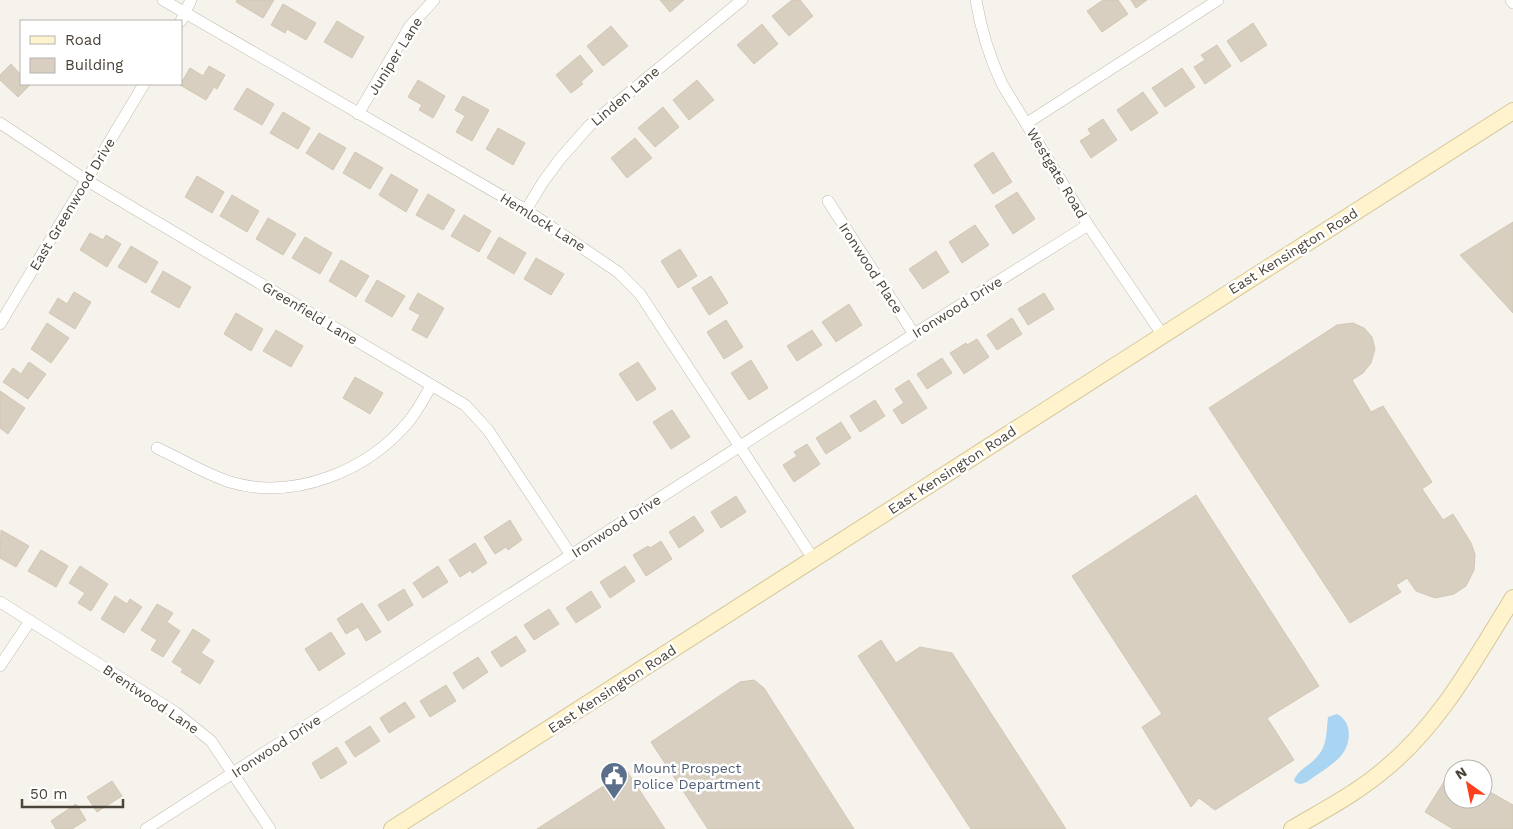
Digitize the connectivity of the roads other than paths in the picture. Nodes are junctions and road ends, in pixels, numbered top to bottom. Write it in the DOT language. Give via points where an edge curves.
graph roads {
  1 [pos="163,0"];
  2 [pos="191,0"];
  3 [pos="434,0"];
  4 [pos="742,0"];
  5 [pos="976,0"];
  6 [pos="1218,0"];
  7 [pos="183,17"];
  8 [pos="143,85"];
  9 [pos="1513,111"];
  10 [pos="358,114"];
  11 [pos="0,123"];
  12 [pos="1027,123"];
  13 [pos="86,180"];
  14 [pos="828,201"];
  15 [pos="526,210"];
  16 [pos="1088,225"];
  17 [pos="0,324"];
  18 [pos="914,334"];
  19 [pos="1162,334"];
  20 [pos="431,386"];
  21 [pos="740,446"];
  22 [pos="157,448"];
  23 [pos="571,555"];
  24 [pos="814,560"];
  25 [pos="1513,598"];
  26 [pos="0,602"];
  27 [pos="30,621"];
  28 [pos="0,666"];
  29 [pos="233,774"];
  30 [pos="146,829"];
  31 [pos="270,829"];
  32 [pos="392,829"];
  33 [pos="1292,829"];
  1 -- 7 [label="street, Hemlock Lane"];
  2 -- 7 [label="street"];
  3 -- 10 [label="street, Juniper Lane" via="410,26"];
  4 -- 15 [label="street, Linden Lane" via="590,125 560,159"];
  5 -- 12 [label="street, Westgate Road" via="981,31 992,62"];
  6 -- 12 [label="street"];
  7 -- 10 [label="street, Hemlock Lane"];
  8 -- 13 [label="street, East Greenwood Drive"];
  9 -- 19 [label="main road, East Kensington Road"];
  10 -- 15 [label="street, Hemlock Lane"];
  11 -- 13 [label="street, Greenfield Lane"];
  12 -- 16 [label="street, Westgate Road"];
  13 -- 17 [label="street, East Greenwood Drive"];
  13 -- 20 [label="street, Greenfield Lane"];
  14 -- 18 [label="street, Ironwood Place"];
  15 -- 21 [label="street, Hemlock Lane" via="618,272 640,294"];
  16 -- 18 [label="street, Ironwood Drive"];
  16 -- 19 [label="street, Westgate Road"];
  18 -- 21 [label="street, Ironwood Drive"];
  19 -- 24 [label="main road, East Kensington Road"];
  20 -- 22 [label="street" via="409,421 379,450 359,464 316,481 272,487 240,484 216,477"];
  20 -- 23 [label="street, Greenfield Lane" via="464,405 488,430"];
  21 -- 23 [label="street, Ironwood Drive"];
  21 -- 24 [label="street, Hemlock Lane"];
  23 -- 29 [label="street, Ironwood Drive"];
  24 -- 32 [label="main road, East Kensington Road"];
  25 -- 33 [label="main road" via="1434,721 1385,770"];
  26 -- 27 [label="street, Brentwood Lane"];
  27 -- 28 [label="street"];
  27 -- 29 [label="street, Brentwood Lane" via="194,725 211,741"];
  29 -- 30 [label="street, Ironwood Drive"];
  29 -- 31 [label="street, Brentwood Lane"];
}
